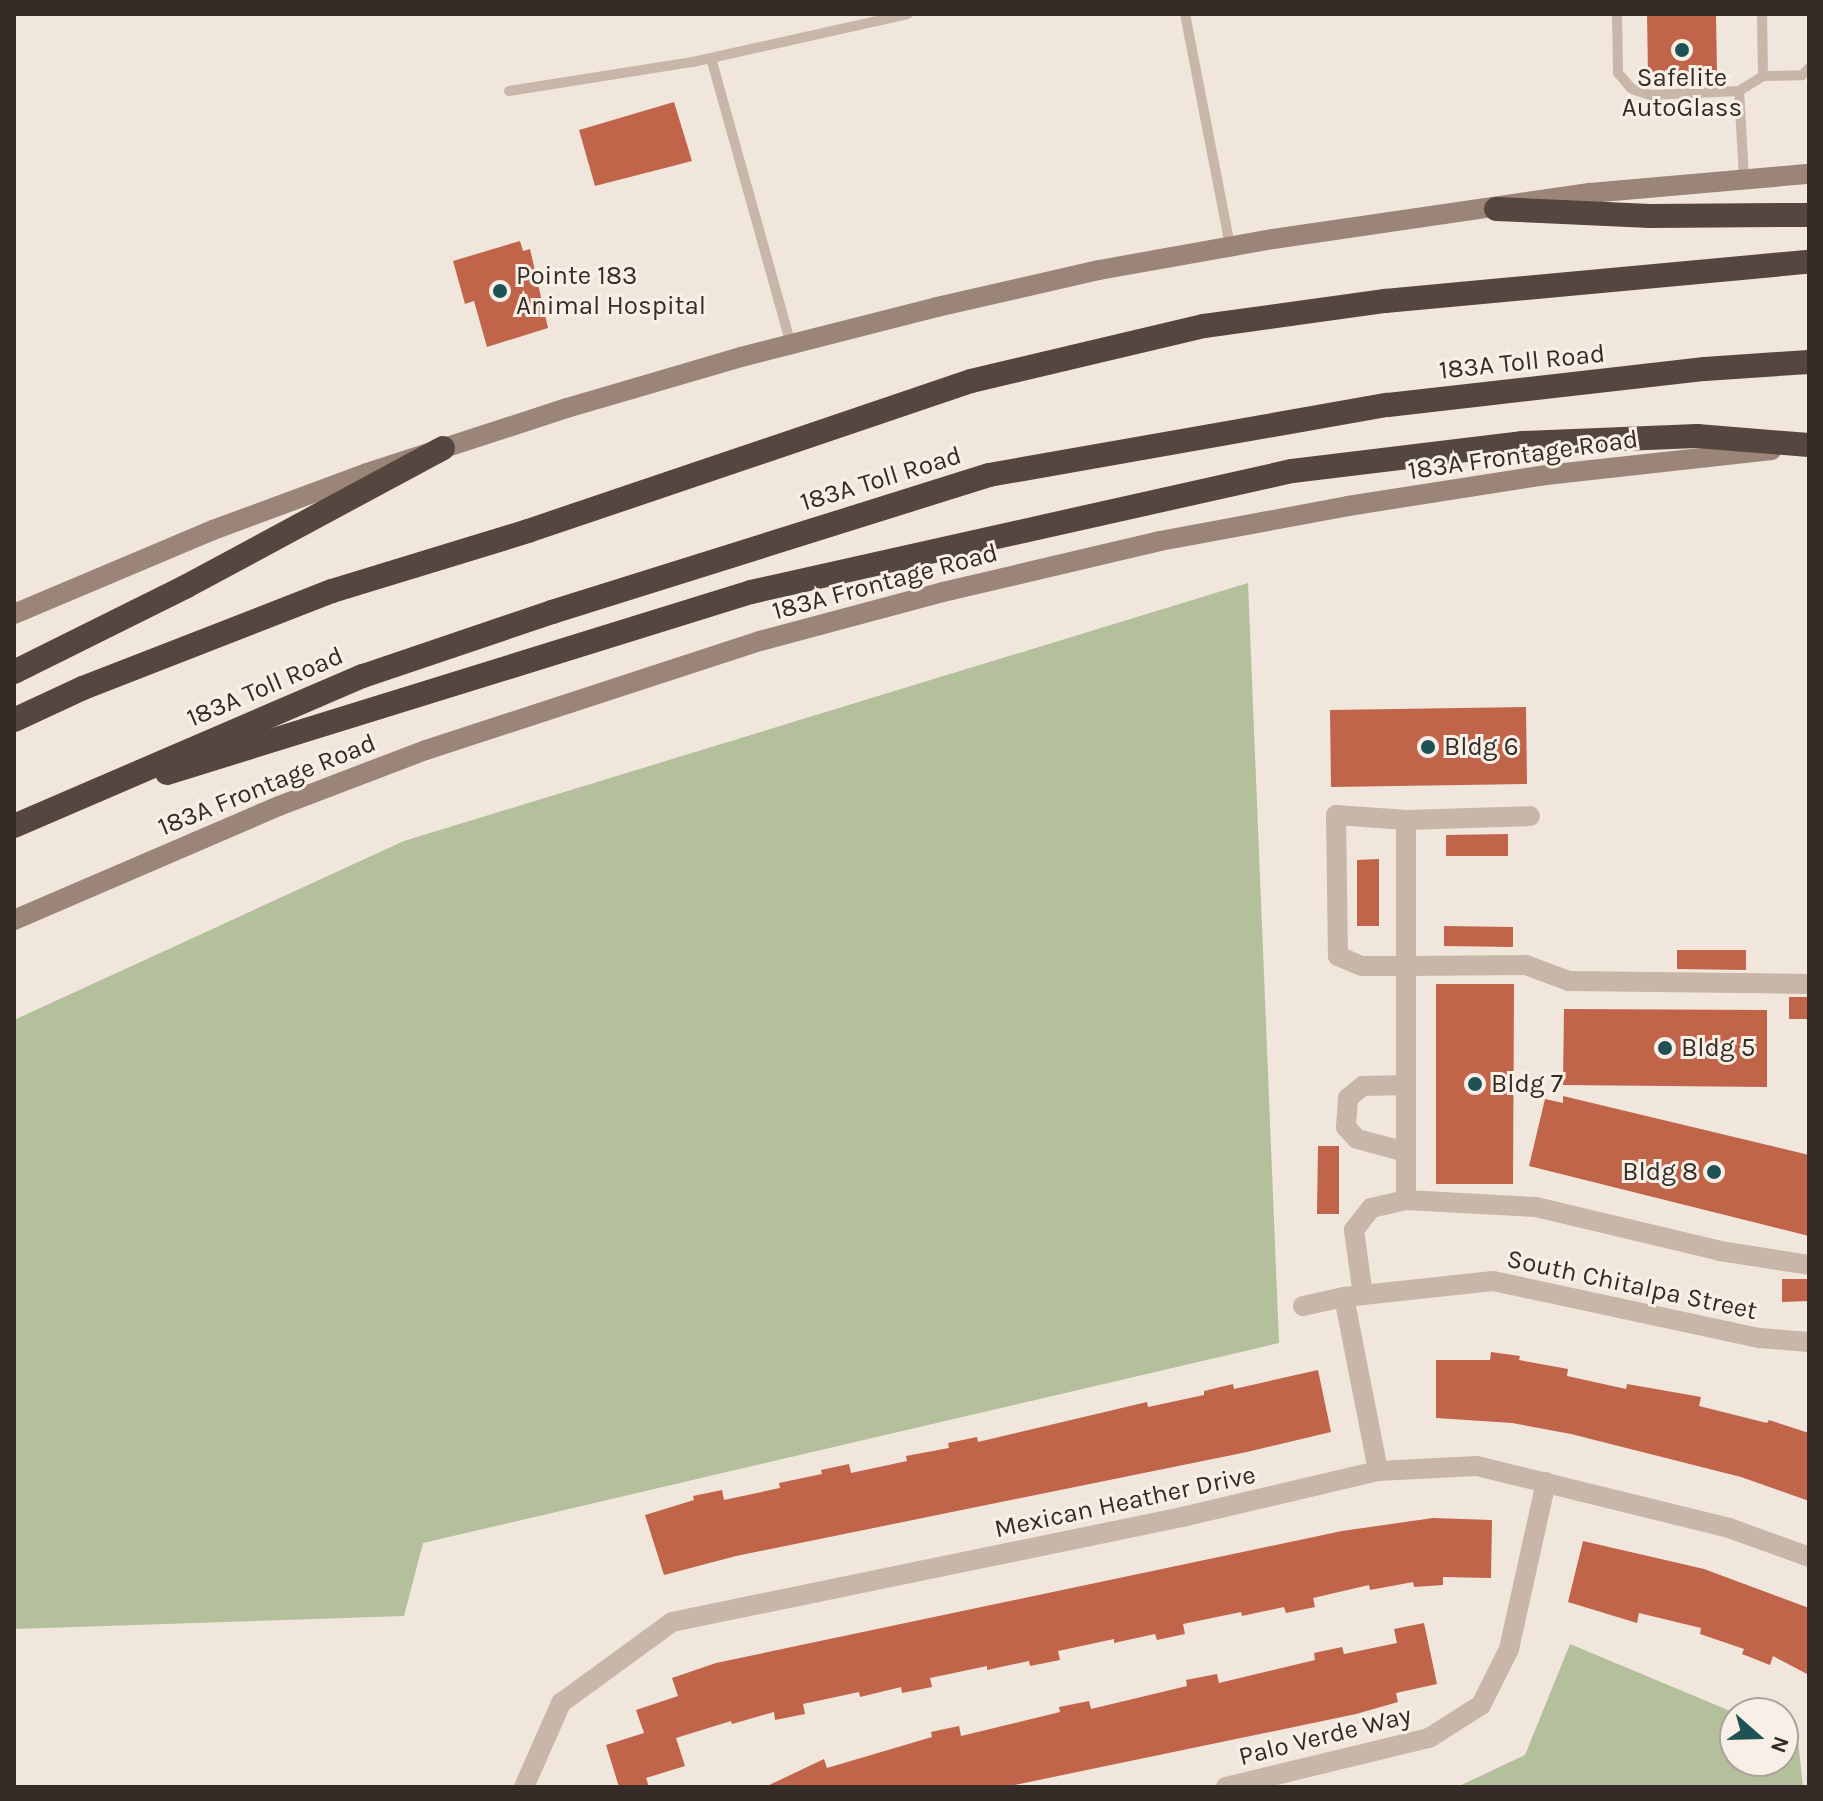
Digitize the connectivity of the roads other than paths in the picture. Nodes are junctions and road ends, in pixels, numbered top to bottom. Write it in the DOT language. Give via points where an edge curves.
graph roads {
  1 [pos="908,14"];
  2 [pos="1185,14"];
  3 [pos="1617,14"];
  4 [pos="1762,14"];
  5 [pos="711,58"];
  6 [pos="1809,68"];
  7 [pos="1763,76"];
  8 [pos="509,91"];
  9 [pos="1739,91"];
  10 [pos="1809,174"];
  11 [pos="1744,179"];
  12 [pos="1496,209"];
  13 [pos="1809,215"];
  14 [pos="1230,246"];
  15 [pos="1809,262"];
  16 [pos="791,344"];
  17 [pos="1809,362"];
  18 [pos="1809,446"];
  19 [pos="443,448"];
  20 [pos="14,614"];
  21 [pos="14,672"];
  22 [pos="14,720"];
  23 [pos="43,813"];
  24 [pos="1530,816"];
  25 [pos="1406,820"];
  26 [pos="14,826"];
  27 [pos="14,920"];
  28 [pos="1406,966"];
  29 [pos="1809,984"];
  30 [pos="1406,1085"];
  31 [pos="1406,1152"];
  32 [pos="1406,1200"];
  33 [pos="1809,1265"];
  34 [pos="1354,1296"];
  35 [pos="1303,1306"];
  36 [pos="1809,1342"];
  37 [pos="1378,1471"];
  38 [pos="1546,1482"];
  39 [pos="1809,1557"];
  40 [pos="524,1787"];
  41 [pos="1226,1787"];
  1 -- 5 [label="lane"];
  2 -- 14 [label="lane"];
  3 -- 9 [label="lane" via="1618,73 1632,89 1650,95"];
  4 -- 7 [label="lane"];
  5 -- 8 [label="lane"];
  5 -- 16 [label="lane"];
  6 -- 7 [label="lane" via="1802,75"];
  7 -- 9 [label="lane"];
  9 -- 11 [label="lane"];
  10 -- 11 [label="main road"];
  11 -- 12 [label="main road" via="1590,193"];
  12 -- 13 [label="highway" via="1650,216"];
  12 -- 14 [label="main road"];
  14 -- 16 [label="main road" via="1099,270"];
  15 -- 22 [label="highway" via="1385,301 1204,326 971,381 528,531 332,591"];
  16 -- 19 [label="main road"];
  17 -- 23 [label="highway, 183A Toll Road" via="1388,405 989,475 363,676"];
  18 -- 23 [label="highway" via="1697,436 1523,443 1292,471 751,592"];
  18 -- 27 [label="main road, 183A Frontage Road" via="1546,475 1348,506 1160,541 943,592 715,655 426,750 279,806"];
  19 -- 20 [label="main road" via="213,530"];
  19 -- 21 [label="highway"];
  23 -- 26 [label="highway, 183A Toll Road"];
  24 -- 25 [label="street"];
  25 -- 28 [label="street"];
  25 -- 28 [label="street" via="1336,815 1338,956 1362,966"];
  28 -- 29 [label="street" via="1526,965 1569,981"];
  28 -- 30 [label="street"];
  30 -- 31 [label="street"];
  30 -- 31 [label="street" via="1363,1086 1348,1098 1346,1127 1357,1139"];
  31 -- 32 [label="street"];
  32 -- 33 [label="street" via="1536,1207 1720,1251"];
  32 -- 34 [label="street" via="1371,1208 1354,1230"];
  34 -- 35 [label="street, South Chitalpa Street"];
  34 -- 36 [label="street, South Chitalpa Street" via="1493,1281 1760,1338"];
  34 -- 37 [label="street"];
  37 -- 38 [label="street, Mexican Heather Drive" via="1477,1466"];
  37 -- 40 [label="street, Mexican Heather Drive" via="1137,1527 672,1622 561,1703"];
  38 -- 39 [label="street, Mexican Heather Drive" via="1729,1528"];
  38 -- 41 [label="street, Palo Verde Way" via="1509,1649 1481,1705 1429,1738"];
}
